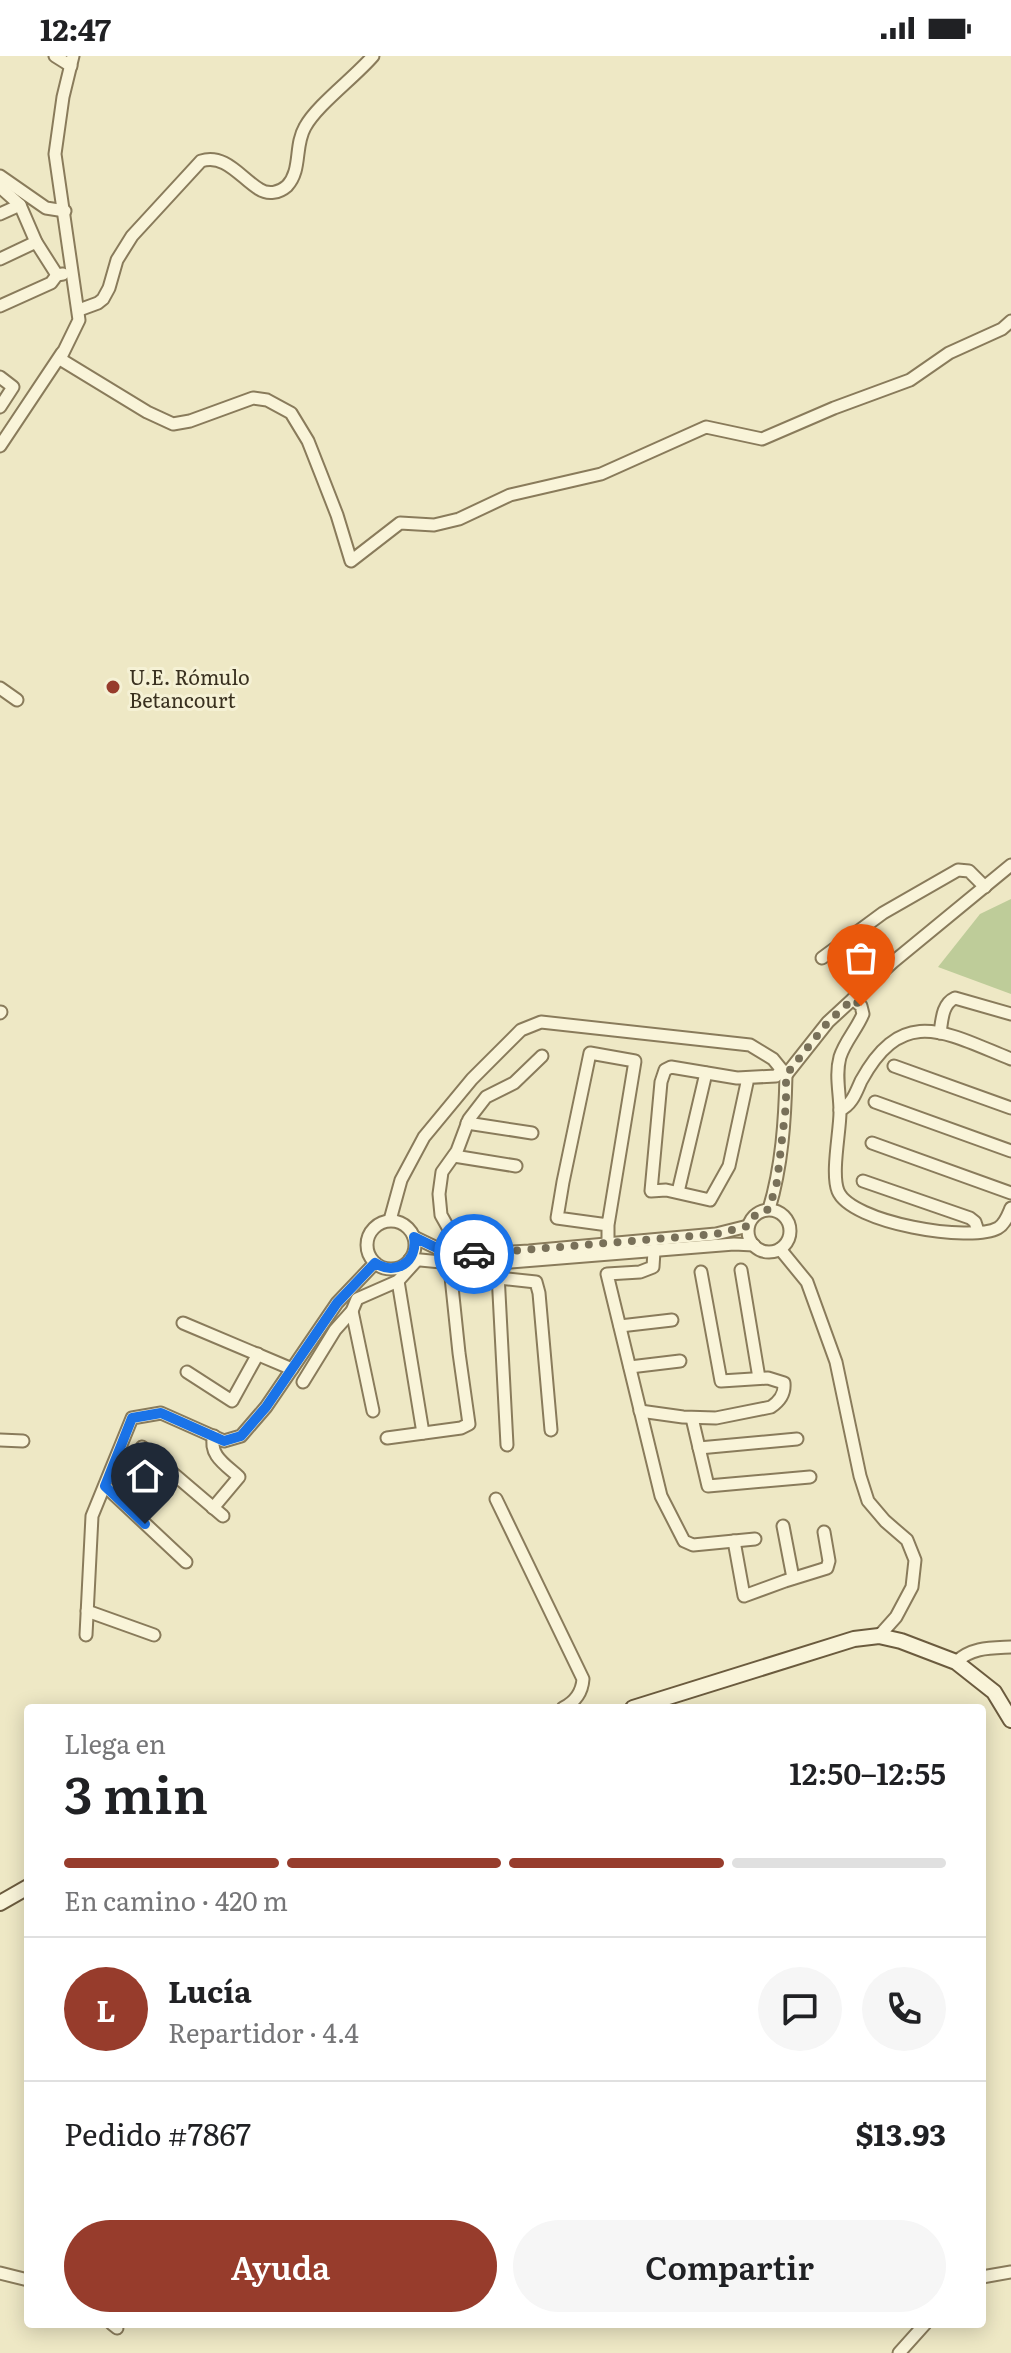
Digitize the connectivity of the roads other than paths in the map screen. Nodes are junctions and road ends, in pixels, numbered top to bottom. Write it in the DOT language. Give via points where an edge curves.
graph roads {
  1 [pos="55,56"];
  2 [pos="373,56"];
  3 [pos="72,61"];
  4 [pos="0,176"];
  5 [pos="0,187"];
  6 [pos="20,205"];
  7 [pos="65,211"];
  8 [pos="0,214"];
  9 [pos="36,242"];
  10 [pos="0,259"];
  11 [pos="75,271"];
  12 [pos="57,275"];
  13 [pos="0,306"];
  14 [pos="79,310"];
  15 [pos="1011,321"];
  16 [pos="0,377"];
  17 [pos="0,407"];
  18 [pos="0,446"];
  19 [pos="0,688"];
  20 [pos="17,700"];
  21 [pos="1011,865"];
  22 [pos="985,887"];
  23 [pos="822,958"];
  24 [pos="853,999"];
  25 [pos="1011,1014"];
  26 [pos="940,1033"];
  27 [pos="542,1056"];
  28 [pos="1011,1059"];
  29 [pos="894,1066"];
  30 [pos="706,1073"];
  31 [pos="784,1073"];
  32 [pos="748,1078"];
  33 [pos="875,1102"];
  34 [pos="1011,1108"];
  35 [pos="447,1109"];
  36 [pos="840,1110"];
  37 [pos="468,1121"];
  38 [pos="532,1133"];
  39 [pos="872,1143"];
  40 [pos="1011,1151"];
  41 [pos="454,1156"];
  42 [pos="516,1166"];
  43 [pos="863,1181"];
  44 [pos="678,1192"];
  45 [pos="1011,1193"];
  46 [pos="1011,1208"];
  47 [pos="769,1209"];
  48 [pos="390,1220"];
  49 [pos="608,1225"];
  50 [pos="748,1226"];
  51 [pos="450,1231"];
  52 [pos="978,1231"];
  53 [pos="414,1237"];
  54 [pos="608,1244"];
  55 [pos="754,1245"];
  56 [pos="780,1249"];
  57 [pos="654,1251"];
  58 [pos="414,1260"];
  59 [pos="375,1263"];
  60 [pos="451,1263"];
  61 [pos="498,1263"];
  62 [pos="741,1270"];
  63 [pos="701,1272"];
  64 [pos="498,1278"];
  65 [pos="398,1281"];
  66 [pos="352,1311"];
  67 [pos="672,1320"];
  68 [pos="183,1323"];
  69 [pos="620,1326"];
  70 [pos="258,1354"];
  71 [pos="680,1361"];
  72 [pos="630,1367"];
  73 [pos="292,1369"];
  74 [pos="187,1372"];
  75 [pos="759,1378"];
  76 [pos="303,1382"];
  77 [pos="373,1411"];
  78 [pos="640,1411"];
  79 [pos="692,1418"];
  80 [pos="551,1430"];
  81 [pos="423,1433"];
  82 [pos="214,1436"];
  83 [pos="387,1438"];
  84 [pos="797,1439"];
  85 [pos="0,1440"];
  86 [pos="23,1441"];
  87 [pos="507,1445"];
  88 [pos="142,1447"];
  89 [pos="699,1448"];
  90 [pos="810,1477"];
  91 [pos="105,1486"];
  92 [pos="496,1499"];
  93 [pos="213,1508"];
  94 [pos="223,1516"];
  95 [pos="783,1526"];
  96 [pos="824,1532"];
  97 [pos="755,1539"];
  98 [pos="734,1541"];
  99 [pos="186,1562"];
  100 [pos="793,1578"];
  101 [pos="87,1611"];
  102 [pos="86,1635"];
  103 [pos="154,1635"];
  104 [pos="879,1636"];
  105 [pos="1011,1647"];
  106 [pos="956,1662"];
  107 [pos="568,1704"];
  108 [pos="661,1704"];
  109 [pos="1011,1720"];
  110 [pos="24,1889"];
  111 [pos="0,1903"];
  112 [pos="1011,2272"];
  113 [pos="0,2273"];
  114 [pos="986,2276"];
  115 [pos="24,2279"];
  116 [pos="921,2328"];
  117 [pos="899,2353"];
  1 -- 3 [label="street"];
  2 -- 14 [label="street" via="306,124 295,172 284,188 263,191 222,162 201,161 126,244 103,299"];
  3 -- 7 [label="street" via="55,131"];
  3 -- 15 [label="street" via="55,154 79,320 60,359 173,424 253,398 291,413 308,441 351,561 400,523 434,525 459,519 510,495 601,474 706,427 762,439 910,380"];
  4 -- 7 [label="street" via="46,208"];
  5 -- 6 [label="street"];
  6 -- 8 [label="street"];
  6 -- 9 [label="street"];
  7 -- 11 [label="street"];
  9 -- 10 [label="street"];
  9 -- 12 [label="street"];
  11 -- 12 [label="street"];
  11 -- 14 [label="street"];
  12 -- 13 [label="street" via="51,283"];
  14 -- 18 [label="street" via="67,346"];
  16 -- 17 [label="street" via="13,387"];
  19 -- 20 [label="street"];
  21 -- 22 [label="street"];
  22 -- 23 [label="street" via="969,871 958,870 883,913"];
  22 -- 24 [label="street"];
  24 -- 31 [label="street"];
  24 -- 36 [label="street" via="863,1014 840,1057"];
  25 -- 26 [label="street" via="955,998 944,1009"];
  26 -- 28 [label="street"];
  26 -- 36 [label="street" via="896,1037 873,1059 849,1104"];
  27 -- 37 [label="street" via="514,1083 486,1097"];
  29 -- 34 [label="street"];
  30 -- 32 [label="street"];
  30 -- 44 [label="street"];
  30 -- 44 [label="street" via="671,1067 661,1082 651,1191"];
  31 -- 32 [label="street"];
  31 -- 35 [label="street" via="750,1045 541,1022 521,1030"];
  31 -- 47 [label="street" via="786,1105"];
  32 -- 44 [label="street" via="729,1166 710,1200"];
  33 -- 40 [label="street"];
  35 -- 37 [label="street"];
  35 -- 48 [label="street" via="424,1137 401,1180"];
  36 -- 52 [label="street" via="836,1176 845,1202 891,1223"];
  37 -- 38 [label="street"];
  37 -- 41 [label="street"];
  39 -- 45 [label="street"];
  41 -- 42 [label="street"];
  41 -- 51 [label="street" via="442,1172 439,1194 441,1215"];
  43 -- 52 [label="street" via="970,1218"];
  46 -- 52 [label="street" via="1000,1227"];
  47 -- 50 [label="street" via="756,1214"];
  47 -- 56 [label="street" via="790,1225 789,1239"];
  48 -- 53 [label="street" via="405,1225"];
  48 -- 59 [label="street" via="375,1226 366,1240"];
  49 -- 49 [label="street" via="635,1061 590,1053 557,1218"];
  49 -- 54 [label="street"];
  50 -- 54 [label="street"];
  50 -- 55 [label="street"];
  53 -- 54 [label="street" via="465,1255"];
  53 -- 58 [label="street"];
  55 -- 56 [label="street" via="766,1252"];
  55 -- 57 [label="street"];
  56 -- 104 [label="street" via="807,1282 836,1362 868,1501 907,1540 915,1560 912,1587"];
  57 -- 61 [label="street"];
  57 -- 69 [label="street" via="653,1267 607,1274"];
  58 -- 59 [label="street" via="397,1268"];
  58 -- 60 [label="street"];
  58 -- 65 [label="street"];
  59 -- 73 [label="street" via="337,1303"];
  60 -- 61 [label="street"];
  60 -- 81 [label="street" via="469,1424"];
  61 -- 64 [label="street"];
  62 -- 75 [label="street"];
  63 -- 75 [label="street" via="721,1381"];
  64 -- 80 [label="street" via="536,1282"];
  64 -- 87 [label="street"];
  65 -- 66 [label="street" via="357,1299"];
  65 -- 81 [label="street"];
  66 -- 76 [label="street"];
  66 -- 77 [label="street"];
  67 -- 69 [label="street"];
  68 -- 70 [label="street"];
  69 -- 72 [label="street"];
  70 -- 73 [label="street"];
  70 -- 74 [label="street" via="232,1401"];
  71 -- 72 [label="street"];
  72 -- 78 [label="street"];
  73 -- 82 [label="street" via="241,1436 224,1441"];
  75 -- 79 [label="street" via="784,1383 785,1391 771,1407"];
  78 -- 79 [label="street"];
  78 -- 98 [label="street" via="661,1496 684,1541"];
  79 -- 89 [label="street"];
  81 -- 83 [label="street"];
  82 -- 91 [label="street" via="161,1413 132,1418"];
  82 -- 93 [label="street" via="214,1454 239,1477"];
  84 -- 89 [label="street"];
  85 -- 86 [label="street"];
  88 -- 93 [label="street"];
  89 -- 90 [label="street" via="708,1486"];
  91 -- 99 [label="street"];
  91 -- 101 [label="street" via="92,1516"];
  92 -- 107 [label="street" via="583,1679 582,1689"];
  93 -- 94 [label="street"];
  95 -- 100 [label="street"];
  96 -- 100 [label="street" via="827,1568"];
  97 -- 98 [label="street"];
  98 -- 100 [label="street" via="744,1596"];
  101 -- 102 [label="street"];
  101 -- 103 [label="street"];
  104 -- 106 [label="main road"];
  104 -- 108 [label="main road" via="854,1639"];
  105 -- 106 [label="street" via="981,1648"];
  106 -- 109 [label="main road" via="994,1692"];
  110 -- 111 [label="main road"];
  112 -- 114 [label="street"];
  113 -- 115 [label="street"];
  116 -- 117 [label="street"];
}
